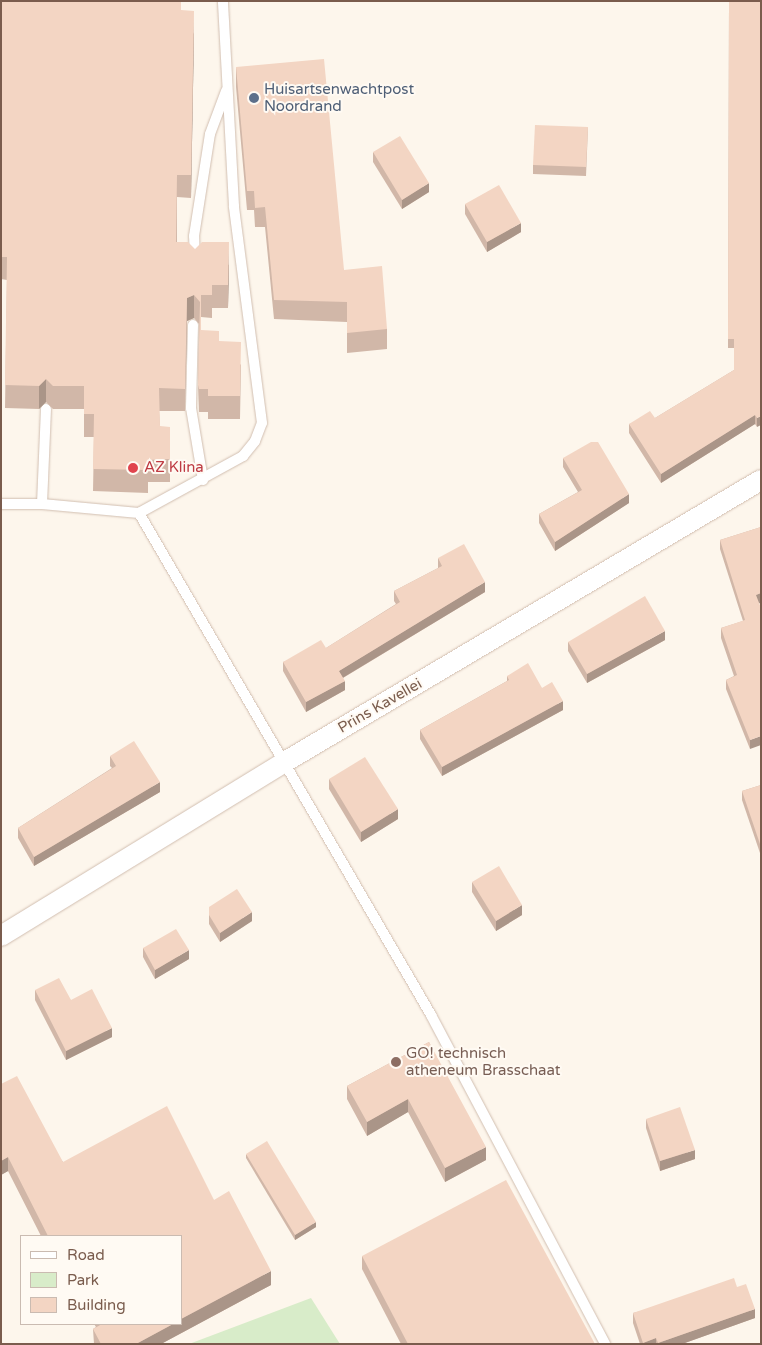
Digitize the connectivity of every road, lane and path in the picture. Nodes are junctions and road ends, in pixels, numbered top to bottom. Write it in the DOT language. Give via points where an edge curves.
graph roads {
  1 [pos="224,1"];
  2 [pos="226,90"];
  3 [pos="195,265"];
  4 [pos="193,325"];
  5 [pos="46,409"];
  6 [pos="203,480"];
  7 [pos="761,480"];
  8 [pos="1,504"];
  9 [pos="42,504"];
  10 [pos="139,513"];
  11 [pos="283,763"];
  12 [pos="1,936"];
  13 [pos="605,1344"];
  1 -- 2 [label="lane"];
  2 -- 3 [label="lane" via="210,134 194,236"];
  2 -- 6 [label="lane" via="234,206 262,423 256,441 243,456"];
  4 -- 6 [label="lane" via="191,408"];
  5 -- 9 [label="lane"];
  6 -- 10 [label="lane"];
  7 -- 11 [label="street, Prins Kavellei"];
  8 -- 9 [label="lane"];
  9 -- 10 [label="lane"];
  10 -- 11 [label="lane"];
  11 -- 12 [label="street, Prins Kavellei"];
  11 -- 13 [label="lane" via="431,1015"];
}
